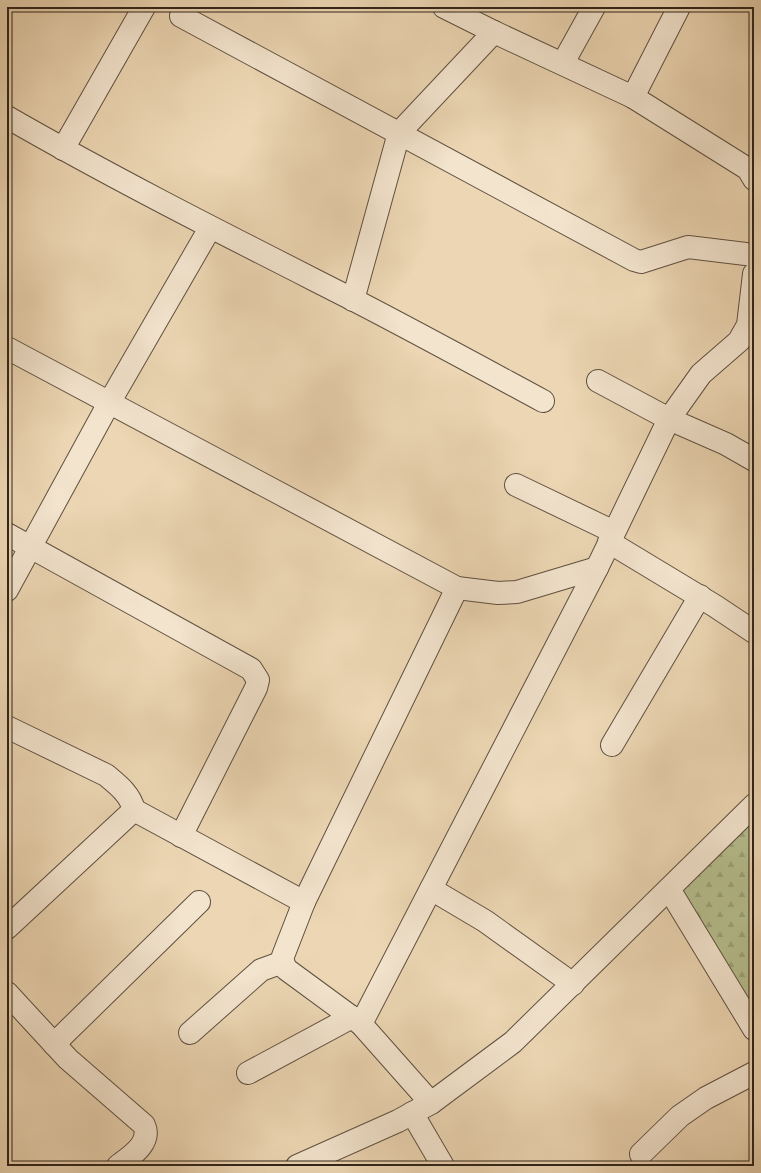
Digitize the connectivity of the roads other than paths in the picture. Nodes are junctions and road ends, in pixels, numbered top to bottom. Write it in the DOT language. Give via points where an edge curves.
graph roads {
  1 [pos="144,7"];
  2 [pos="444,7"];
  3 [pos="594,7"];
  4 [pos="680,7"];
  5 [pos="181,16"];
  6 [pos="494,32"];
  7 [pos="563,63"];
  8 [pos="633,96"];
  9 [pos="7,117"];
  10 [pos="399,134"];
  11 [pos="63,149"];
  12 [pos="754,178"];
  13 [pos="210,228"];
  14 [pos="754,255"];
  15 [pos="754,274"];
  16 [pos="353,300"];
  17 [pos="7,348"];
  18 [pos="598,381"];
  19 [pos="543,401"];
  20 [pos="109,403"];
  21 [pos="669,419"];
  22 [pos="754,460"];
  23 [pos="516,485"];
  24 [pos="7,534"];
  25 [pos="611,537"];
  26 [pos="30,547"];
  27 [pos="597,568"];
  28 [pos="457,588"];
  29 [pos="7,590"];
  30 [pos="700,596"];
  31 [pos="754,632"];
  32 [pos="7,727"];
  33 [pos="612,745"];
  34 [pos="754,805"];
  35 [pos="134,810"];
  36 [pos="181,836"];
  37 [pos="431,889"];
  38 [pos="669,889"];
  39 [pos="199,902"];
  40 [pos="304,902"];
  41 [pos="7,928"];
  42 [pos="282,962"];
  43 [pos="573,984"];
  44 [pos="7,993"];
  45 [pos="356,1021"];
  46 [pos="754,1030"];
  47 [pos="190,1033"];
  48 [pos="54,1044"];
  49 [pos="248,1073"];
  50 [pos="754,1073"];
  51 [pos="422,1108"];
  52 [pos="641,1154"];
  53 [pos="118,1166"];
  54 [pos="297,1166"];
  55 [pos="443,1166"];
  1 -- 11 [label="street"];
  2 -- 6 [label="street"];
  3 -- 7 [label="street"];
  4 -- 8 [label="street"];
  5 -- 10 [label="street"];
  6 -- 7 [label="street"];
  6 -- 10 [label="street"];
  7 -- 8 [label="street"];
  8 -- 12 [label="street" via="748,169"];
  9 -- 11 [label="street"];
  10 -- 14 [label="street" via="634,260 641,262 688,247"];
  10 -- 16 [label="street"];
  11 -- 13 [label="street"];
  13 -- 16 [label="street"];
  13 -- 20 [label="street"];
  15 -- 21 [label="street" via="748,325 739,341 701,374"];
  16 -- 19 [label="street"];
  17 -- 20 [label="street"];
  18 -- 21 [label="street"];
  20 -- 26 [label="street"];
  20 -- 28 [label="street"];
  21 -- 22 [label="street" via="726,444"];
  21 -- 25 [label="street"];
  23 -- 25 [label="street"];
  24 -- 26 [label="street"];
  25 -- 27 [label="street"];
  25 -- 30 [label="street"];
  26 -- 29 [label="street"];
  26 -- 36 [label="street" via="251,669 258,680"];
  27 -- 28 [label="street" via="517,592 498,593"];
  27 -- 37 [label="street"];
  28 -- 40 [label="street"];
  30 -- 31 [label="street"];
  30 -- 33 [label="street"];
  32 -- 35 [label="street" via="106,775 131,799"];
  34 -- 38 [label="street"];
  35 -- 36 [label="street"];
  35 -- 41 [label="street"];
  36 -- 40 [label="street"];
  37 -- 43 [label="street" via="485,922"];
  37 -- 45 [label="street"];
  38 -- 43 [label="street"];
  38 -- 46 [label="street"];
  39 -- 48 [label="street"];
  40 -- 42 [label="street"];
  42 -- 45 [label="street" via="286,969"];
  42 -- 47 [label="street" via="262,970"];
  43 -- 51 [label="street" via="513,1042"];
  44 -- 48 [label="street"];
  45 -- 49 [label="street"];
  45 -- 51 [label="street"];
  48 -- 53 [label="street" via="144,1125 146,1138 142,1145"];
  50 -- 52 [label="street" via="706,1098 680,1116"];
  51 -- 54 [label="street"];
  51 -- 55 [label="street"];
}
